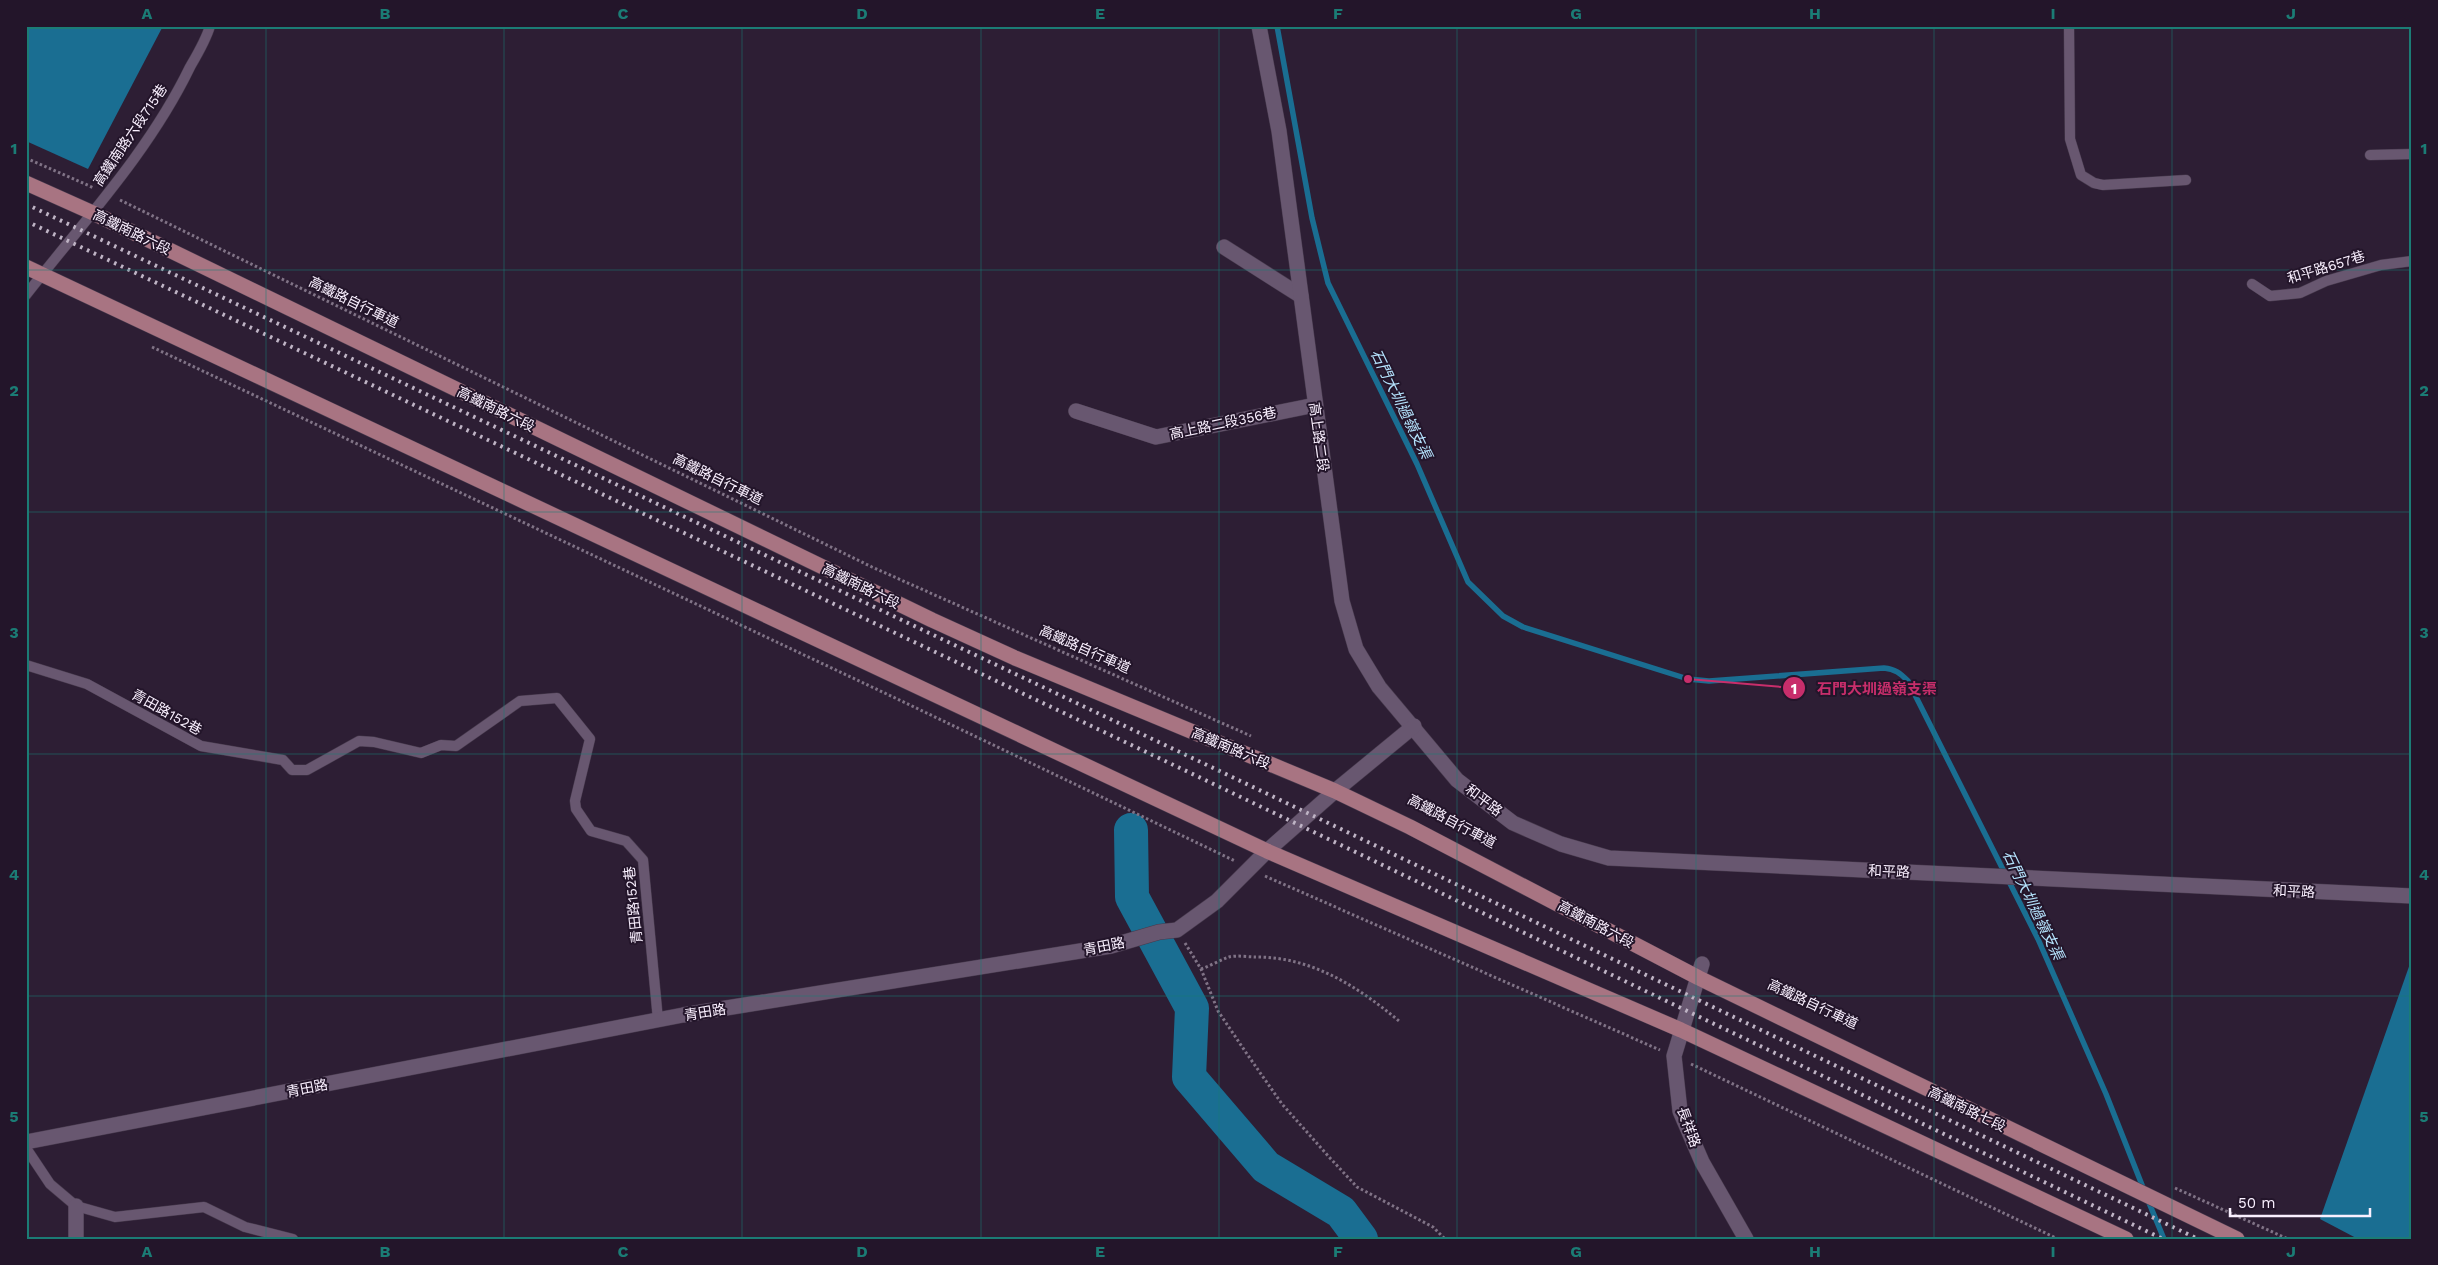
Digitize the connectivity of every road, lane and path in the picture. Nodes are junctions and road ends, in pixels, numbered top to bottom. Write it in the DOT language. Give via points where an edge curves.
graph roads {
  1 [pos="210,26"];
  2 [pos="1259,26"];
  3 [pos="2070,26"];
  4 [pos="2412,154"];
  5 [pos="2370,155"];
  6 [pos="26,158"];
  7 [pos="2186,180"];
  8 [pos="26,183"];
  9 [pos="107,194"];
  10 [pos="93,213"];
  11 [pos="1224,247"];
  12 [pos="2412,261"];
  13 [pos="26,267"];
  14 [pos="42,275"];
  15 [pos="2252,284"];
  16 [pos="26,295"];
  17 [pos="1301,296"];
  18 [pos="1315,405"];
  19 [pos="1076,411"];
  20 [pos="26,665"];
  21 [pos="1414,726"];
  22 [pos="1258,739"];
  23 [pos="1335,791"];
  24 [pos="1268,851"];
  25 [pos="2412,896"];
  26 [pos="1177,930"];
  27 [pos="1201,970"];
  28 [pos="1700,971"];
  29 [pos="658,1020"];
  30 [pos="1399,1021"];
  31 [pos="1682,1030"];
  32 [pos="26,1142"];
  33 [pos="26,1148"];
  34 [pos="2167,1185"];
  35 [pos="76,1206"];
  36 [pos="76,1239"];
  37 [pos="293,1239"];
  38 [pos="1445,1239"];
  39 [pos="1746,1239"];
  40 [pos="2126,1239"];
  41 [pos="2237,1239"];
  42 [pos="2288,1239"];
  1 -- 9 [label="lane, 高鐵南路六段715巷" via="184,80 156,126"];
  2 -- 17 [label="street, 高上路二段" via="1279,131"];
  3 -- 7 [label="lane" via="2070,139 2081,175 2103,185"];
  4 -- 5 [label="lane"];
  6 -- 9 [label="path, 高鐵路自行車道"];
  8 -- 10 [label="main road, 高鐵南路六段"];
  9 -- 10 [label="lane, 高鐵南路六段715巷"];
  9 -- 22 [label="path, 高鐵路自行車道" via="872,567"];
  10 -- 14 [label="lane, 高鐵南路六段715巷"];
  10 -- 23 [label="main road, 高鐵南路六段" via="932,620 1015,658"];
  11 -- 17 [label="street"];
  12 -- 15 [label="lane, 和平路657巷" via="2381,265 2326,280 2300,293 2270,296"];
  13 -- 14 [label="main road"];
  14 -- 16 [label="lane, 高鐵南路六段715巷"];
  14 -- 24 [label="main road"];
  17 -- 18 [label="street, 高上路二段"];
  18 -- 19 [label="street, 高上路二段356巷" via="1156,437"];
  18 -- 21 [label="street, 高上路二段" via="1342,601 1356,649 1379,687"];
  20 -- 29 [label="lane, 青田路152巷" via="87,684 201,746 283,760 292,770 307,770 359,741 421,753 440,745 456,746 520,701 557,698 590,739 575,801 576,809 591,831 626,841 644,860"];
  21 -- 23 [label="street"];
  21 -- 25 [label="street, 和平路" via="1457,780 1513,823 1561,844 1609,858"];
  23 -- 24 [label="street, 青田路"];
  23 -- 28 [label="main road, 高鐵南路六段"];
  24 -- 26 [label="street, 青田路" via="1217,901"];
  24 -- 31 [label="main road"];
  26 -- 27 [label="path"];
  26 -- 29 [label="street, 青田路" via="1111,946"];
  27 -- 30 [label="path" via="1230,957 1297,961 1334,975"];
  27 -- 38 [label="path" via="1218,1011 1246,1054 1282,1104 1330,1158 1357,1187 1433,1226"];
  28 -- 31 [label="street, 長祥路"];
  28 -- 41 [label="main road, 高鐵南路七段"];
  29 -- 32 [label="street, 青田路"];
  31 -- 39 [label="street, 長祥路" via="1674,1056 1680,1110 1702,1162"];
  31 -- 40 [label="main road"];
  33 -- 35 [label="lane" via="50,1184"];
  34 -- 42 [label="path"];
  35 -- 36 [label="street"];
  35 -- 37 [label="lane" via="115,1217 204,1207 245,1227"];
}
